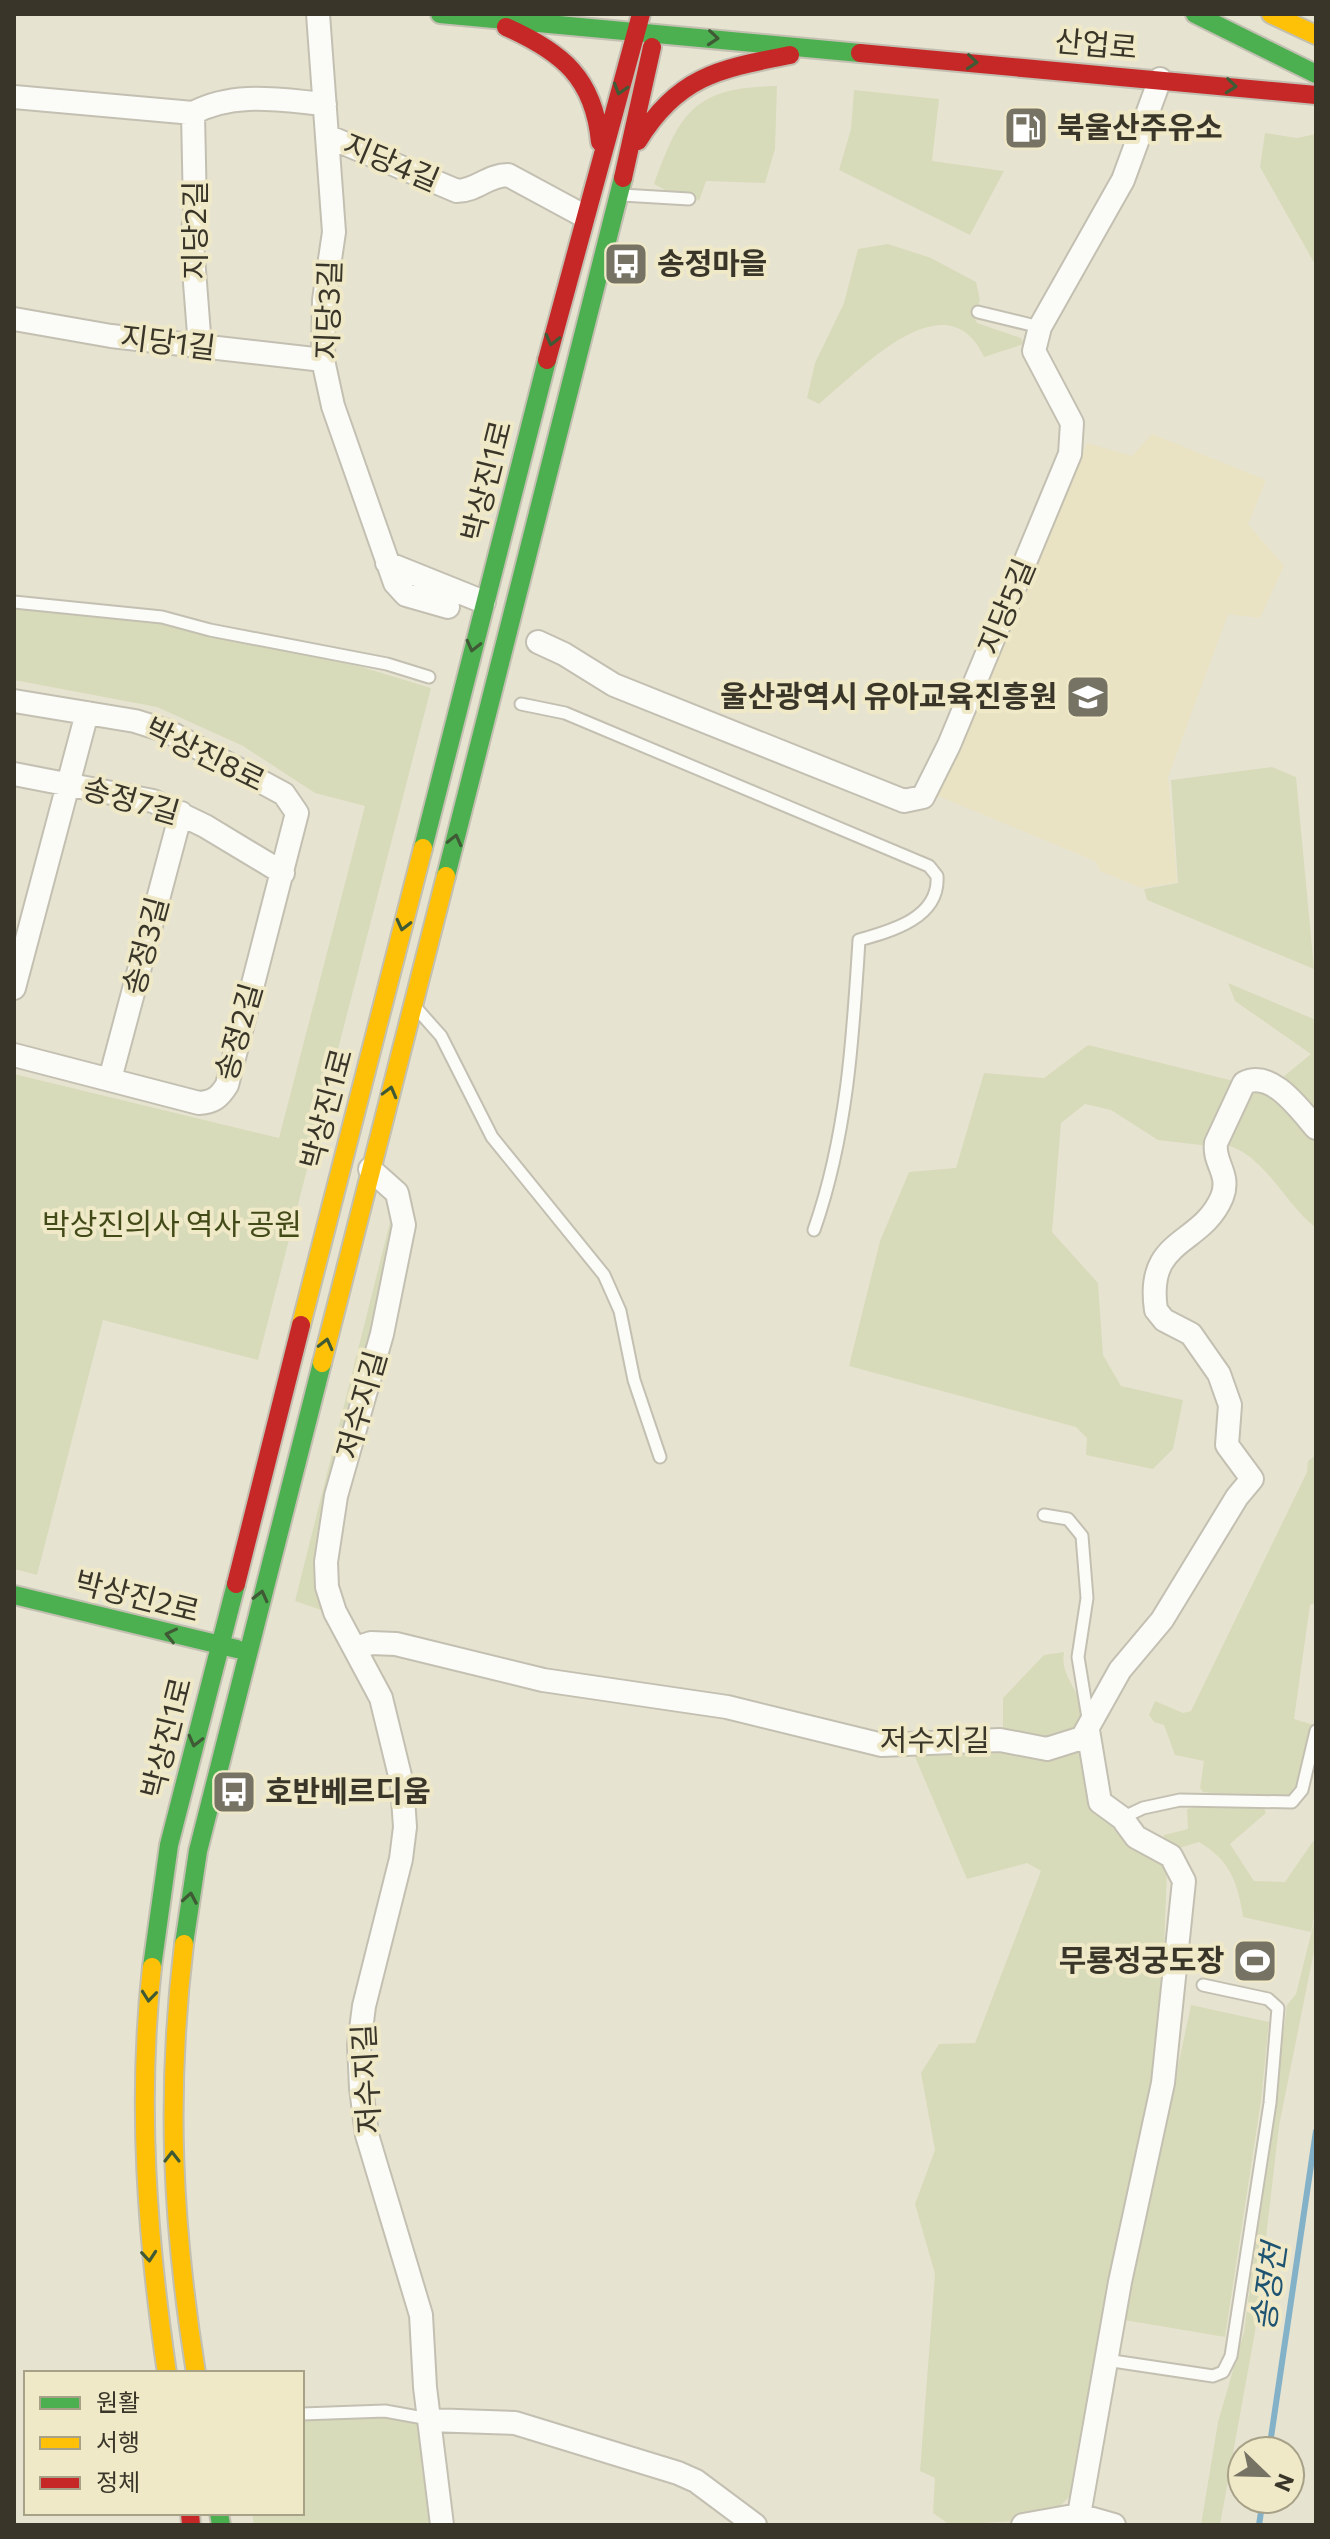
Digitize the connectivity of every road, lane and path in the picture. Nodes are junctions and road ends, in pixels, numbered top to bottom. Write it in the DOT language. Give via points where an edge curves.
graph roads {
  1 [pos="318,14"];
  2 [pos="440,14"];
  3 [pos="661,14"];
  4 [pos="1195,14"];
  5 [pos="1271,14"];
  6 [pos="486,18"];
  7 [pos="639,23"];
  8 [pos="656,33"];
  9 [pos="1316,35"];
  10 [pos="824,48"];
  11 [pos="1316,74"];
  12 [pos="1160,79"];
  13 [pos="1316,95"];
  14 [pos="14,97"];
  15 [pos="325,104"];
  16 [pos="193,113"];
  17 [pos="327,136"];
  18 [pos="600,158"];
  19 [pos="628,160"];
  20 [pos="619,195"];
  21 [pos="689,199"];
  22 [pos="584,216"];
  23 [pos="978,312"];
  24 [pos="14,319"];
  25 [pos="1040,327"];
  26 [pos="200,347"];
  27 [pos="323,360"];
  28 [pos="387,563"];
  29 [pos="14,602"];
  30 [pos="484,602"];
  31 [pos="448,607"];
  32 [pos="538,642"];
  33 [pos="429,677"];
  34 [pos="14,701"];
  35 [pos="521,704"];
  36 [pos="87,713"];
  37 [pos="14,774"];
  38 [pos="68,783"];
  39 [pos="295,807"];
  40 [pos="181,813"];
  41 [pos="283,873"];
  42 [pos="14,988"];
  43 [pos="413,1006"];
  44 [pos="14,1055"];
  45 [pos="110,1079"];
  46 [pos="1316,1128"];
  47 [pos="370,1169"];
  48 [pos="814,1230"];
  49 [pos="660,1457"];
  50 [pos="1044,1515"];
  51 [pos="14,1595"];
  52 [pos="219,1645"];
  53 [pos="356,1648"];
  54 [pos="247,1652"];
  55 [pos="208,1664"];
  56 [pos="242,1671"];
  57 [pos="1088,1730"];
  58 [pos="1316,1731"];
  59 [pos="1122,1818"];
  60 [pos="1203,1985"];
  61 [pos="1106,2360"];
  62 [pos="167,2371"];
  63 [pos="196,2371"];
  64 [pos="304,2414"];
  65 [pos="429,2420"];
  66 [pos="1079,2515"];
  67 [pos="442,2525"];
  68 [pos="755,2525"];
  69 [pos="1023,2525"];
  70 [pos="1114,2525"];
  1 -- 15 [label="street, 지당3길"];
  2 -- 6 [label="street, 산업로"];
  3 -- 8 [label="street, 박상진1로"];
  4 -- 11 [label="street"];
  5 -- 9 [label="street"];
  6 -- 7 [label="street, 산업로"];
  6 -- 18 [label="street" via="543,45 575,69 594,100"];
  7 -- 8 [label="street, 산업로"];
  7 -- 18 [label="street, 박상진1로, one-way"];
  8 -- 10 [label="street, 산업로, one-way"];
  8 -- 19 [label="street, 박상진1로"];
  10 -- 12 [label="street, 산업로, one-way"];
  10 -- 19 [label="street" via="732,66 684,85 660,106"];
  12 -- 13 [label="street, 산업로, one-way"];
  12 -- 25 [label="street" via="1123,180"];
  14 -- 16 [label="street"];
  15 -- 16 [label="street" via="235,98"];
  15 -- 17 [label="street, 지당3길"];
  16 -- 26 [label="street, 지당2길" via="192,244"];
  17 -- 22 [label="street, 지당4길" via="457,191 508,175"];
  17 -- 27 [label="street, 지당3길" via="334,232 324,300"];
  18 -- 22 [label="street, 박상진1로"];
  19 -- 20 [label="street, 박상진1로"];
  20 -- 21 [label="lane"];
  43 -- 20 [label="street, 박상진1로, one-way"];
  22 -- 30 [label="street, 박상진1로, one-way"];
  23 -- 25 [label="lane"];
  24 -- 26 [label="street, 지당1길"];
  25 -- 32 [label="street, 지당5길" via="1034,351 1072,423 1070,454 923,797 904,801 717,729 614,685"];
  26 -- 27 [label="street, 지당1길"];
  27 -- 28 [label="street, 지당3길" via="333,406"];
  28 -- 30 [label="street"];
  28 -- 31 [label="street, 지당3길" via="406,595"];
  29 -- 33 [label="lane" via="162,617"];
  30 -- 52 [label="street, 박상진1로, one-way"];
  34 -- 36 [label="street, 박상진8로"];
  35 -- 48 [label="lane" via="565,713 702,769 929,866 937,876 931,901 916,917 859,940 846,1095"];
  36 -- 38 [label="street"];
  36 -- 39 [label="street, 박상진8로" via="135,721 192,742 284,794"];
  37 -- 38 [label="street, 송정7길"];
  38 -- 40 [label="street, 송정7길" via="124,793"];
  38 -- 42 [label="street"];
  39 -- 41 [label="street, 송정2길" via="297,820"];
  40 -- 41 [label="street, 송정7길"];
  40 -- 45 [label="street, 송정3길"];
  41 -- 45 [label="street, 송정2길" via="221,1095 199,1103"];
  47 -- 43 [label="street, 박상진1로, one-way"];
  43 -- 49 [label="lane" via="441,1036 505,1155 604,1275 620,1311 634,1380"];
  44 -- 45 [label="street, 송정2길"];
  46 -- 57 [label="street" via="1278,1089 1257,1079 1244,1083 1216,1143 1226,1178 1217,1208 1202,1227 1177,1241 1159,1266 1156,1310 1191,1334 1219,1374 1230,1405 1227,1445 1252,1479 1162,1620 1120,1670"];
  47 -- 53 [label="street, 저수지길" via="397,1193 404,1225 382,1334 328,1531 327,1587"];
  54 -- 47 [label="street, 박상진1로, one-way"];
  50 -- 57 [label="lane" via="1068,1519 1082,1536 1087,1598 1078,1657"];
  52 -- 51 [label="street, 박상진2로, one-way"];
  52 -- 54 [label="street, 박상진2로"];
  52 -- 55 [label="street, 박상진1로"];
  53 -- 57 [label="street, 저수지길" via="396,1644 543,1680 727,1707 882,1745 1000,1740 1047,1749 1073,1743"];
  53 -- 65 [label="street, 저수지길" via="381,1698 394,1743 405,1827 397,1887 364,2006 361,2088 367,2135 421,2315"];
  54 -- 56 [label="street, 박상진1로"];
  55 -- 56 [label="street, 박상진2로"];
  55 -- 62 [label="street, 박상진1로, one-way" via="169,1845 148,2009 143,2170 149,2262"];
  63 -- 56 [label="street, 박상진1로, one-way" via="178,2259 172,2169 177,2011 198,1851"];
  57 -- 59 [label="street" via="1097,1795"];
  58 -- 59 [label="lane" via="1302,1790 1292,1802 1180,1800"];
  59 -- 61 [label="street" via="1136,1837 1171,1856 1184,1881 1170,2039"];
  60 -- 61 [label="lane" via="1268,1999 1278,2008 1270,2103 1231,2356 1223,2372 1213,2376"];
  61 -- 66 [label="street"];
  64 -- 65 [label="lane" via="405,2412"];
  65 -- 67 [label="street, 저수지길"];
  65 -- 68 [label="street" via="515,2423 678,2473"];
  66 -- 69 [label="street"];
  66 -- 70 [label="street"];
}
